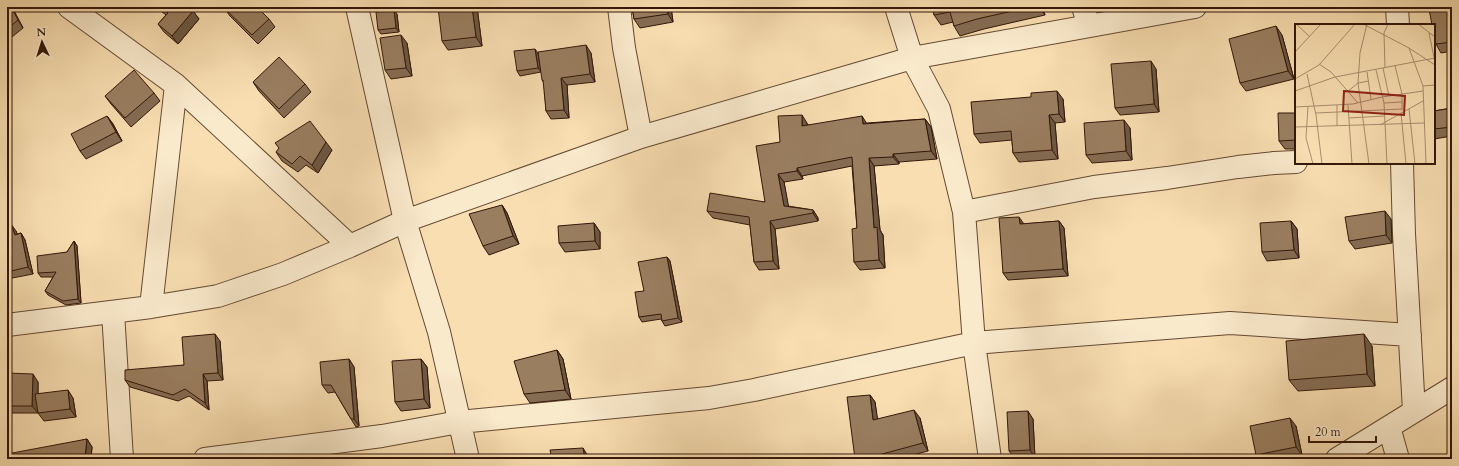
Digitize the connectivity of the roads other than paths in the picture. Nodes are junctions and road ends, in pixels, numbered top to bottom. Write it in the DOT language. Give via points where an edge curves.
graph roads {
  1 [pos="69,7"];
  2 [pos="357,7"];
  3 [pos="619,7"];
  4 [pos="896,7"];
  5 [pos="1195,7"];
  6 [pos="1397,7"];
  7 [pos="1086,16"];
  8 [pos="1398,24"];
  9 [pos="912,58"];
  10 [pos="176,85"];
  11 [pos="641,137"];
  12 [pos="1295,162"];
  13 [pos="1402,164"];
  14 [pos="964,212"];
  15 [pos="405,221"];
  16 [pos="350,246"];
  17 [pos="151,307"];
  18 [pos="113,312"];
  19 [pos="7,325"];
  20 [pos="1410,335"];
  21 [pos="974,343"];
  22 [pos="1452,388"];
  23 [pos="1414,411"];
  24 [pos="459,422"];
  25 [pos="1389,427"];
  26 [pos="122,459"];
  27 [pos="205,459"];
  28 [pos="468,459"];
  29 [pos="990,459"];
  30 [pos="1337,459"];
  31 [pos="1398,459"];
  1 -- 10 [label="street"];
  2 -- 15 [label="street"];
  3 -- 11 [label="street"];
  4 -- 9 [label="street"];
  5 -- 7 [label="street"];
  6 -- 8 [label="street"];
  7 -- 9 [label="street"];
  9 -- 11 [label="street"];
  9 -- 14 [label="street" via="939,109"];
  10 -- 16 [label="street"];
  10 -- 17 [label="street"];
  11 -- 15 [label="street"];
  12 -- 14 [label="street" via="1238,167 1094,187"];
  13 -- 20 [label="street"];
  14 -- 21 [label="street"];
  15 -- 16 [label="street"];
  15 -- 24 [label="street" via="439,332"];
  16 -- 17 [label="street" via="283,274 218,296"];
  17 -- 18 [label="street"];
  18 -- 19 [label="street"];
  18 -- 26 [label="street"];
  20 -- 21 [label="street" via="1230,323"];
  20 -- 23 [label="street"];
  21 -- 24 [label="street" via="709,398"];
  21 -- 29 [label="street"];
  22 -- 23 [label="street"];
  23 -- 25 [label="street"];
  24 -- 27 [label="street" via="382,436"];
  24 -- 28 [label="street"];
  25 -- 30 [label="street"];
  25 -- 31 [label="street"];
}
